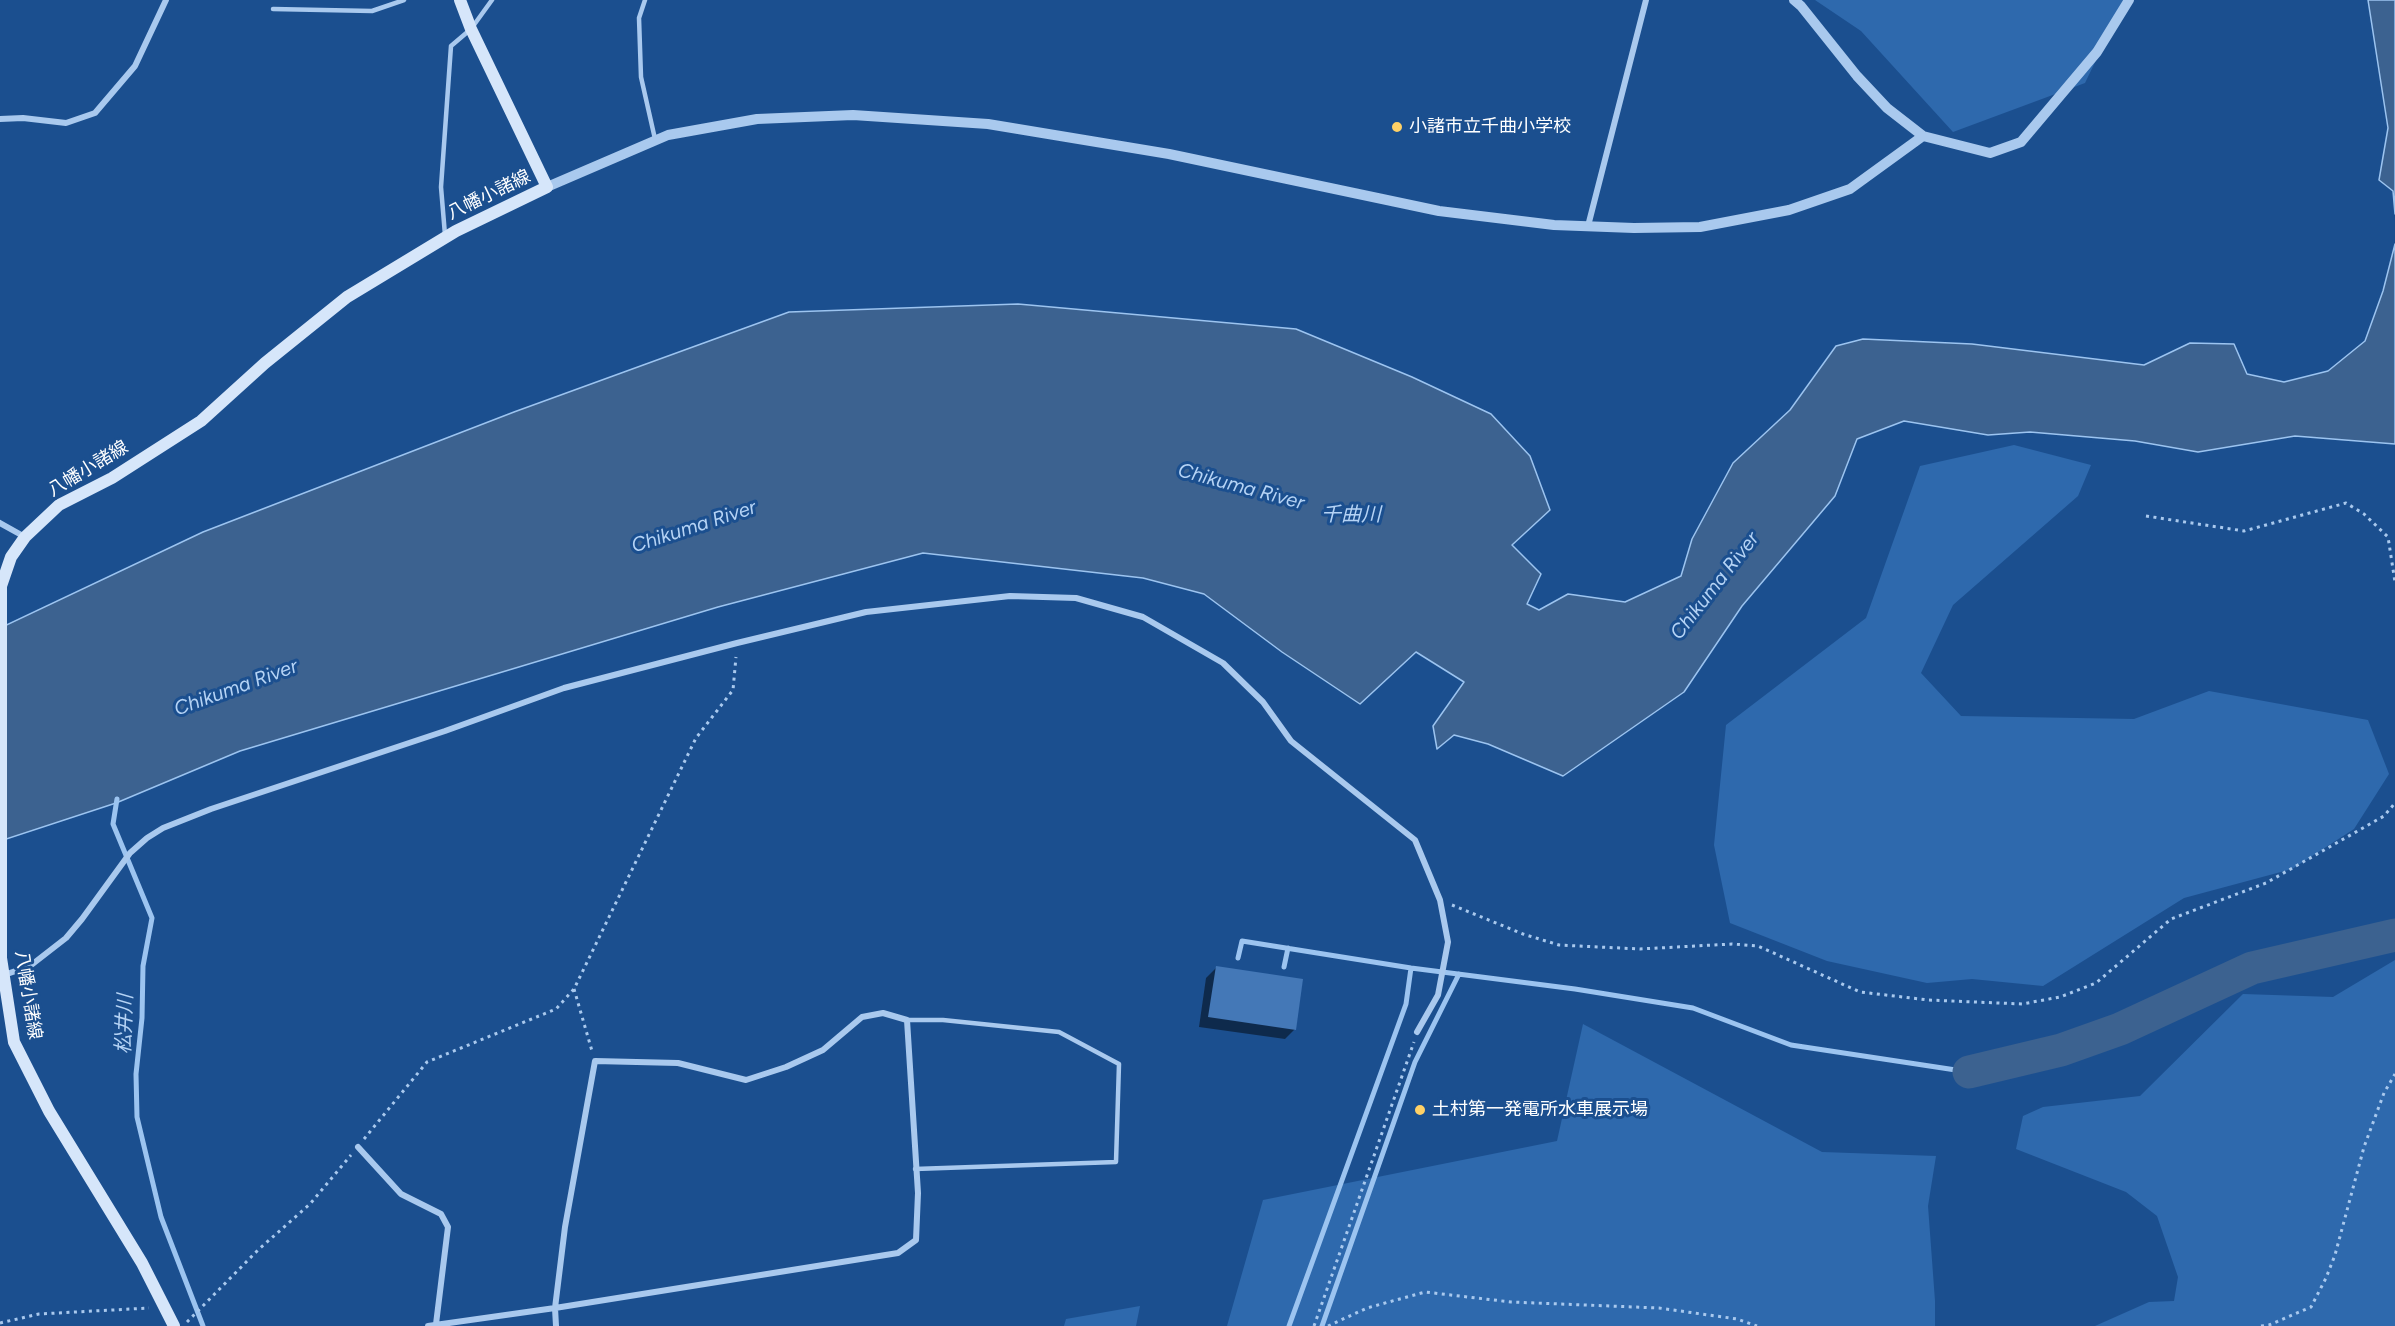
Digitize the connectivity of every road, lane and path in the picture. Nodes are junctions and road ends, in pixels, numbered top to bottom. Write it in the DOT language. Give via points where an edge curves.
graph roads {
  1 [pos="166,0"];
  2 [pos="404,0"];
  3 [pos="460,0"];
  4 [pos="492,0"];
  5 [pos="645,0"];
  6 [pos="1646,0"];
  7 [pos="1794,0"];
  8 [pos="2129,0"];
  9 [pos="273,9"];
  10 [pos="471,29"];
  11 [pos="0,119"];
  12 [pos="1923,136"];
  13 [pos="656,141"];
  14 [pos="547,187"];
  15 [pos="1588,226"];
  16 [pos="446,237"];
  17 [pos="2146,516"];
  18 [pos="0,523"];
  19 [pos="25,537"];
  20 [pos="2395,582"];
  21 [pos="1,586"];
  22 [pos="737,643"];
  23 [pos="2395,803"];
  24 [pos="1440,900"];
  25 [pos="1,958"];
  26 [pos="4,975"];
  27 [pos="907,1020"];
  28 [pos="1418,1032"];
  29 [pos="596,1061"];
  30 [pos="2395,1074"];
  31 [pos="358,1147"];
  32 [pos="915,1169"];
  33 [pos="165,1307"];
  34 [pos="555,1308"];
  35 [pos="0,1323"];
  36 [pos="436,1324"];
  37 [pos="174,1326"];
  38 [pos="428,1326"];
  39 [pos="556,1326"];
  40 [pos="1314,1326"];
  41 [pos="1328,1326"];
  42 [pos="1757,1326"];
  43 [pos="2261,1326"];
  1 -- 11 [label="street" via="135,66 95,113 66,123"];
  2 -- 9 [label="lane" via="372,11"];
  3 -- 10 [label="main road, 八幡小諸線"];
  4 -- 10 [label="lane"];
  5 -- 13 [label="lane" via="639,18 641,77"];
  6 -- 15 [label="street"];
  7 -- 12 [label="street" via="1887,108"];
  8 -- 12 [label="street" via="2097,52 2020,142 1990,153"];
  10 -- 14 [label="main road, 八幡小諸線"];
  10 -- 16 [label="lane" via="451,46 441,186"];
  12 -- 15 [label="street" via="1850,189 1790,210 1700,227"];
  13 -- 14 [label="street"];
  13 -- 15 [label="street" via="668,135 757,119 853,115 988,124 1169,154 1439,211"];
  14 -- 16 [label="main road, 八幡小諸線"];
  16 -- 19 [label="main road, 八幡小諸線" via="347,297 201,421 112,478 59,505"];
  17 -- 20 [label="path" via="2244,531 2346,503 2388,537"];
  18 -- 19 [label="street"];
  19 -- 21 [label="main road, 八幡小諸線" via="11,557"];
  21 -- 25 [label="main road, 八幡小諸線"];
  22 -- 24 [label="street" via="866,612 1010,597 1076,598 1143,617 1223,663 1263,702 1291,741 1415,840"];
  22 -- 26 [label="street" via="564,688 163,828 130,853 66,938 30,966"];
  22 -- 29 [label="path" via="733,690 696,738 574,989"];
  23 -- 24 [label="path" via="2384,816 2266,883 2171,919 2096,982 2060,997 2022,1004 1860,992 1758,946 1640,949 1559,945"];
  24 -- 28 [label="street" via="1448,942 1438,995"];
  25 -- 26 [label="main road, 八幡小諸線"];
  26 -- 33 [label="main road, 八幡小諸線" via="14,1042 49,1111"];
  27 -- 29 [label="street" via="883,1013 862,1017 823,1050 746,1080 678,1063"];
  27 -- 32 [label="street"];
  27 -- 32 [label="lane" via="1059,1032 1119,1064 1116,1162"];
  28 -- 40 [label="path"];
  29 -- 34 [label="street" via="565,1227"];
  30 -- 43 [label="path" via="2364,1147 2335,1255 2311,1307"];
  31 -- 36 [label="street" via="401,1194 441,1214 448,1227"];
  32 -- 34 [label="street" via="916,1240 898,1253"];
  33 -- 35 [label="path" via="39,1314"];
  33 -- 37 [label="main road, 八幡小諸線"];
  34 -- 36 [label="street"];
  34 -- 39 [label="street"];
  36 -- 38 [label="street"];
  41 -- 42 [label="path" via="1367,1308 1425,1292 1511,1302 1659,1308 1737,1319"];
}
